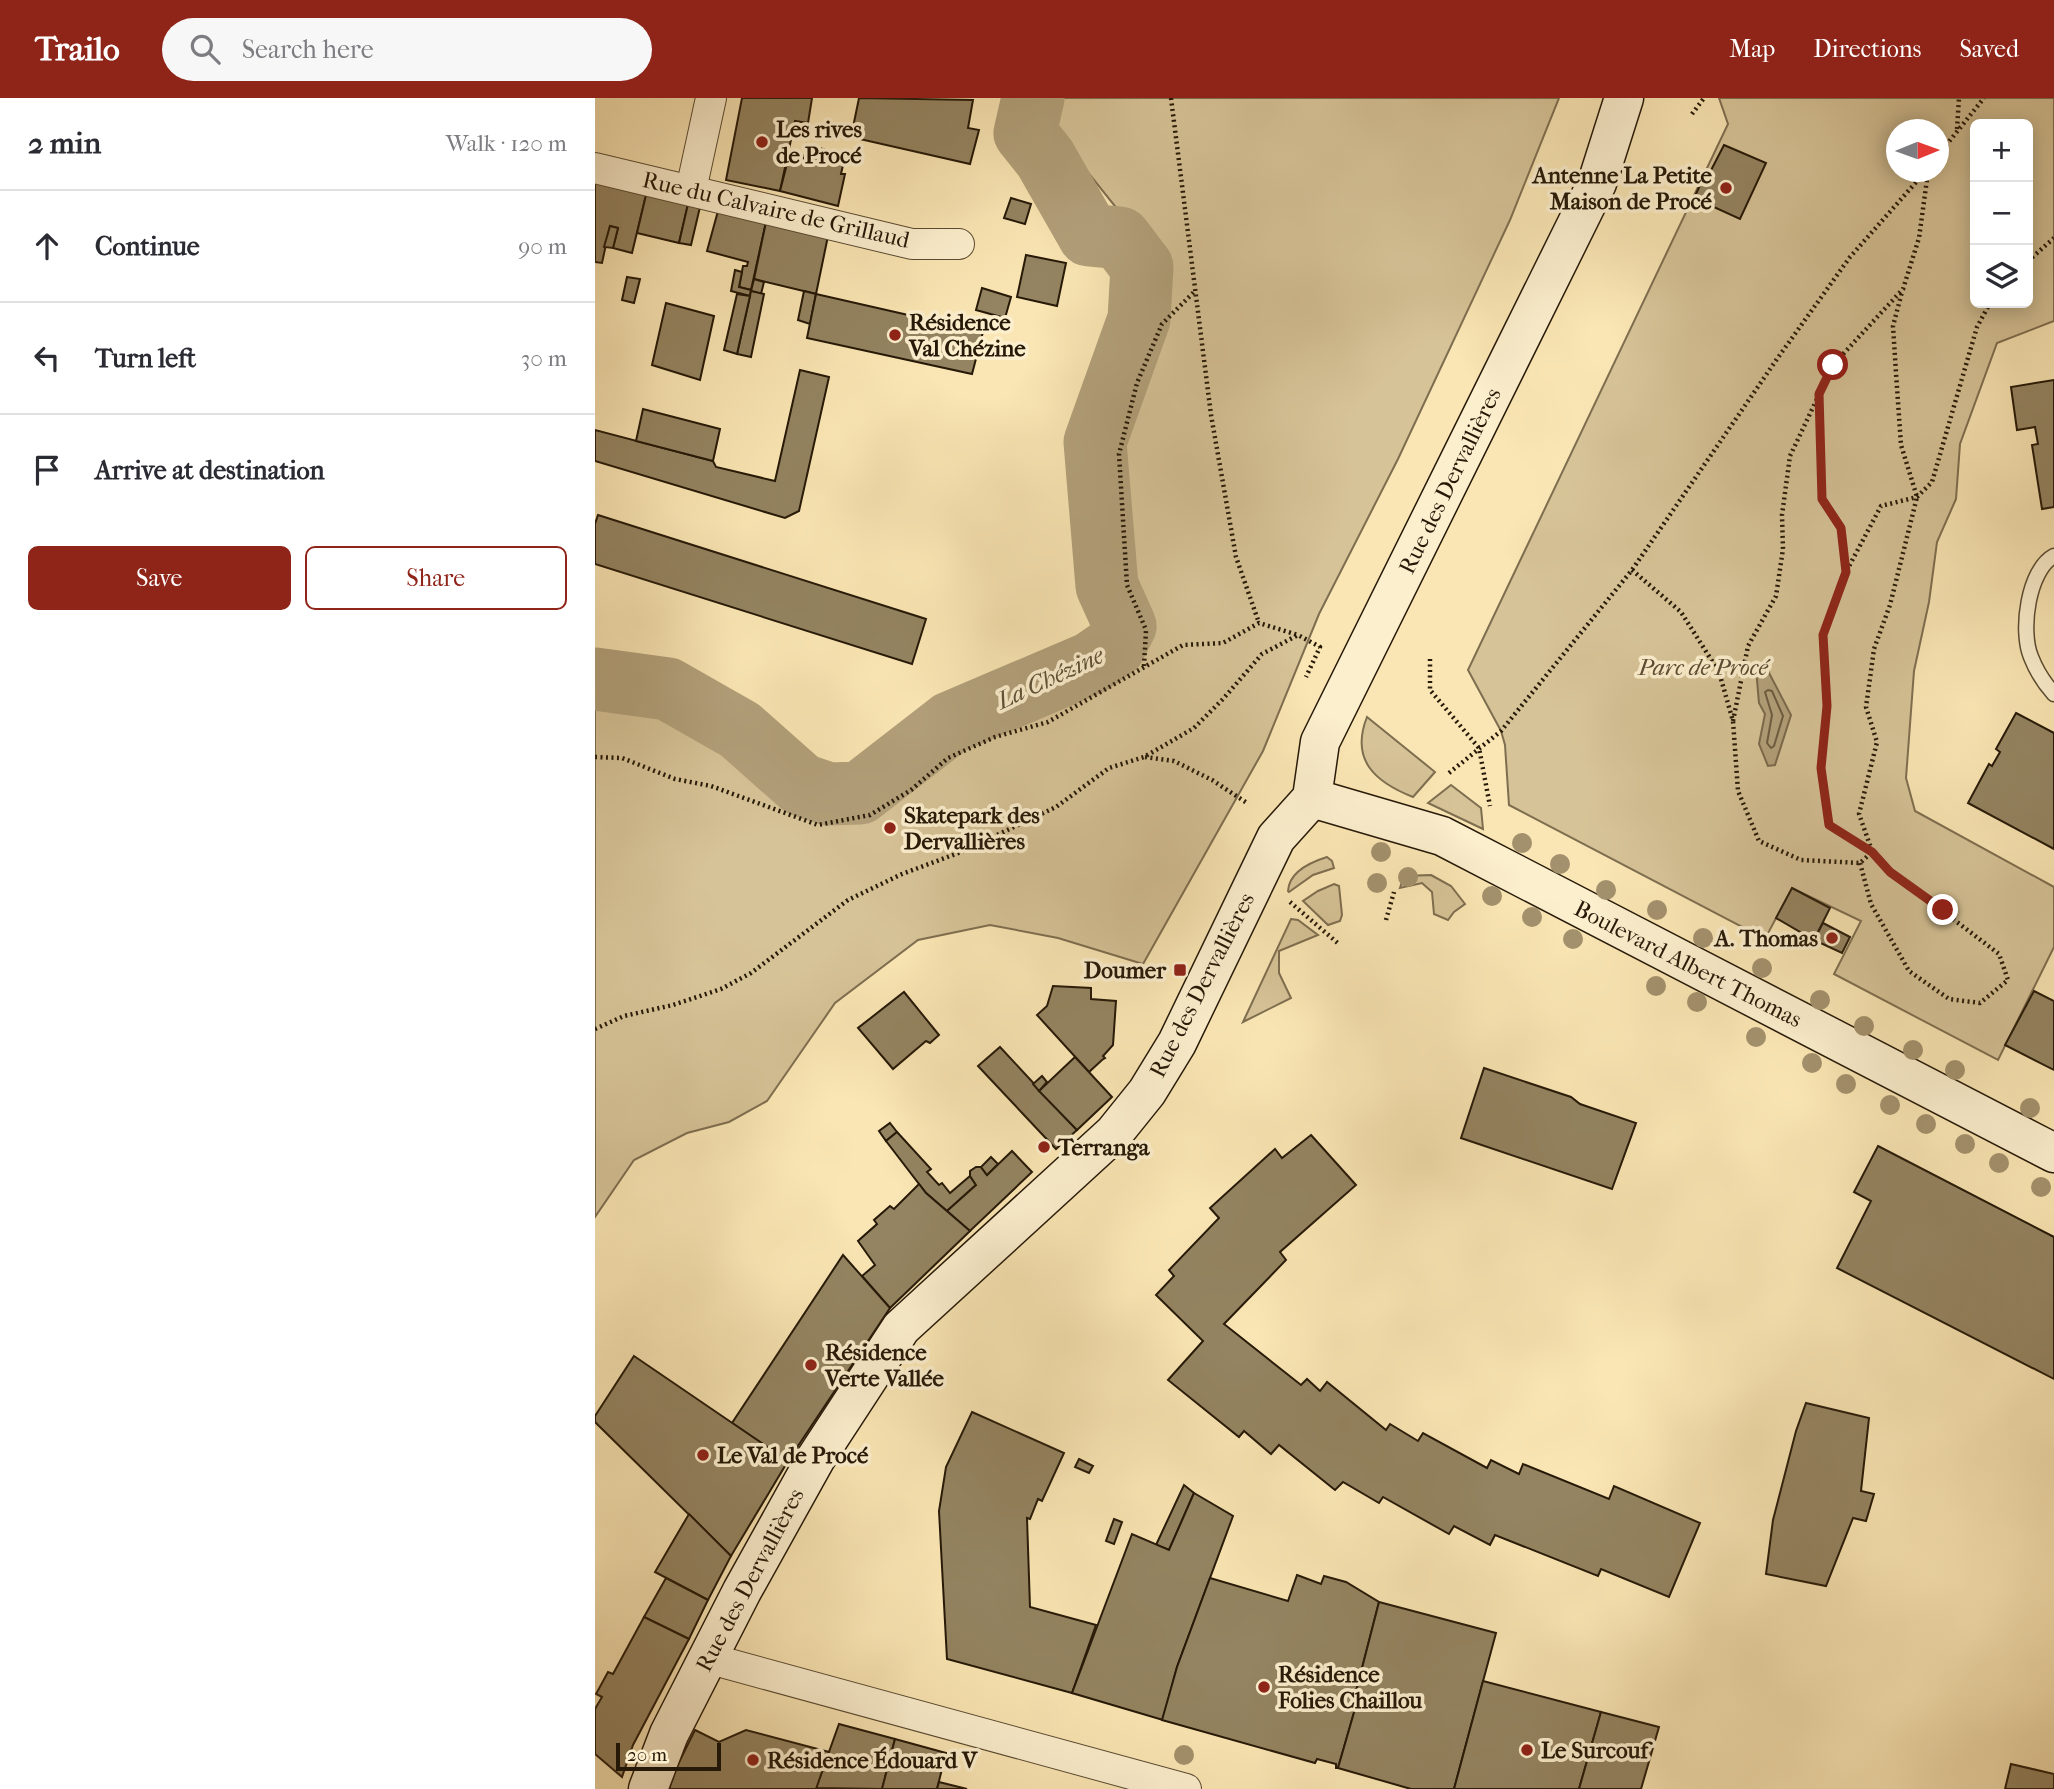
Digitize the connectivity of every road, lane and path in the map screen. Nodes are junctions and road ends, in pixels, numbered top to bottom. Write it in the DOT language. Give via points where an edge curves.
graph roads {
  1 [pos="711,98"];
  2 [pos="1171,98"];
  3 [pos="1624,98"];
  4 [pos="1704,98"];
  5 [pos="1959,98"];
  6 [pos="1984,98"];
  7 [pos="1692,114"];
  8 [pos="1957,130"];
  9 [pos="1949,140"];
  10 [pos="595,169"];
  11 [pos="1917,182"];
  12 [pos="1925,182"];
  13 [pos="691,190"];
  14 [pos="2054,238"];
  15 [pos="959,244"];
  16 [pos="2033,257"];
  17 [pos="1903,289"];
  18 [pos="1194,292"];
  19 [pos="1987,308"];
  20 [pos="1819,394"];
  21 [pos="1917,497"];
  22 [pos="2054,556"];
  23 [pos="1632,570"];
  24 [pos="1846,572"];
  25 [pos="1259,623"];
  26 [pos="1299,635"];
  27 [pos="1430,659"];
  28 [pos="1143,667"];
  29 [pos="1306,677"];
  30 [pos="2054,694"];
  31 [pos="1733,721"];
  32 [pos="1479,748"];
  33 [pos="595,757"];
  34 [pos="1145,757"];
  35 [pos="1449,773"];
  36 [pos="1313,798"];
  37 [pos="1247,803"];
  38 [pos="1490,806"];
  39 [pos="1872,852"];
  40 [pos="1860,863"];
  41 [pos="1394,892"];
  42 [pos="1290,902"];
  43 [pos="1386,920"];
  44 [pos="1340,945"];
  45 [pos="595,1029"];
  46 [pos="2054,1153"];
  47 [pos="707,1658"];
  48 [pos="648,1789"];
  49 [pos="1186,1789"];
  1 -- 13 [label="street"];
  2 -- 18 [label="path"];
  3 -- 36 [label="main road, Rue des Dervallières" via="1597,183 1320,742"];
  4 -- 7 [label="path"];
  5 -- 8 [label="path"];
  6 -- 8 [label="path"];
  8 -- 9 [label="path"];
  10 -- 13 [label="street, Rue du Calvaire de Grillaud"];
  11 -- 23 [label="path" via="1850,257"];
  12 -- 17 [label="path" via="1919,238"];
  13 -- 15 [label="street, Rue du Calvaire de Grillaud" via="912,244"];
  14 -- 16 [label="path"];
  17 -- 20 [label="path" via="1833,365"];
  17 -- 21 [label="path" via="1893,326 1896,373 1902,445"];
  18 -- 25 [label="path" via="1236,556"];
  18 -- 28 [label="path" via="1161,324 1137,383 1119,454 1127,585 1146,630"];
  19 -- 21 [label="path" via="1977,327 1932,482"];
  20 -- 24 [label="path" via="1822,499 1841,528"];
  20 -- 31 [label="path" via="1790,456 1776,596 1748,646"];
  21 -- 24 [label="path" via="1881,506"];
  21 -- 39 [label="path" via="1874,649 1866,707 1877,742 1859,814"];
  22 -- 30 [label="lane" via="2036,574 2026,628 2030,655"];
  23 -- 31 [label="path" via="1681,612 1719,672"];
  23 -- 32 [label="path" via="1501,731"];
  24 -- 39 [label="path" via="1823,635 1827,706 1821,768 1829,825"];
  25 -- 26 [label="path"];
  25 -- 28 [label="path" via="1223,643 1183,645"];
  26 -- 29 [label="path" via="1320,647"];
  26 -- 34 [label="path" via="1262,654 1194,728"];
  27 -- 32 [label="path" via="1430,690"];
  28 -- 33 [label="path" via="1048,722 995,737 949,758 911,790 870,815 818,825 621,758"];
  31 -- 40 [label="path" via="1738,790 1759,841 1801,860"];
  32 -- 35 [label="path"];
  32 -- 38 [label="path"];
  34 -- 37 [label="path" via="1174,761"];
  34 -- 45 [label="path" via="1109,768 1056,807 848,900 721,989 673,1006 624,1016"];
  36 -- 46 [label="main road, Boulevard Albert Thomas" via="1442,836"];
  36 -- 47 [label="main road, Rue des Dervallières" via="1276,838 1177,1043 1147,1092 1114,1133 901,1328 816,1458"];
  39 -- 40 [label="path"];
  39 -- 40 [label="path" via="1890,872 1999,954 2008,980 1980,1003 1949,999 1909,971 1871,904"];
  41 -- 43 [label="path"];
  42 -- 44 [label="path"];
  47 -- 48 [label="main road, Rue des Dervallières"];
  47 -- 49 [label="street"];
}
